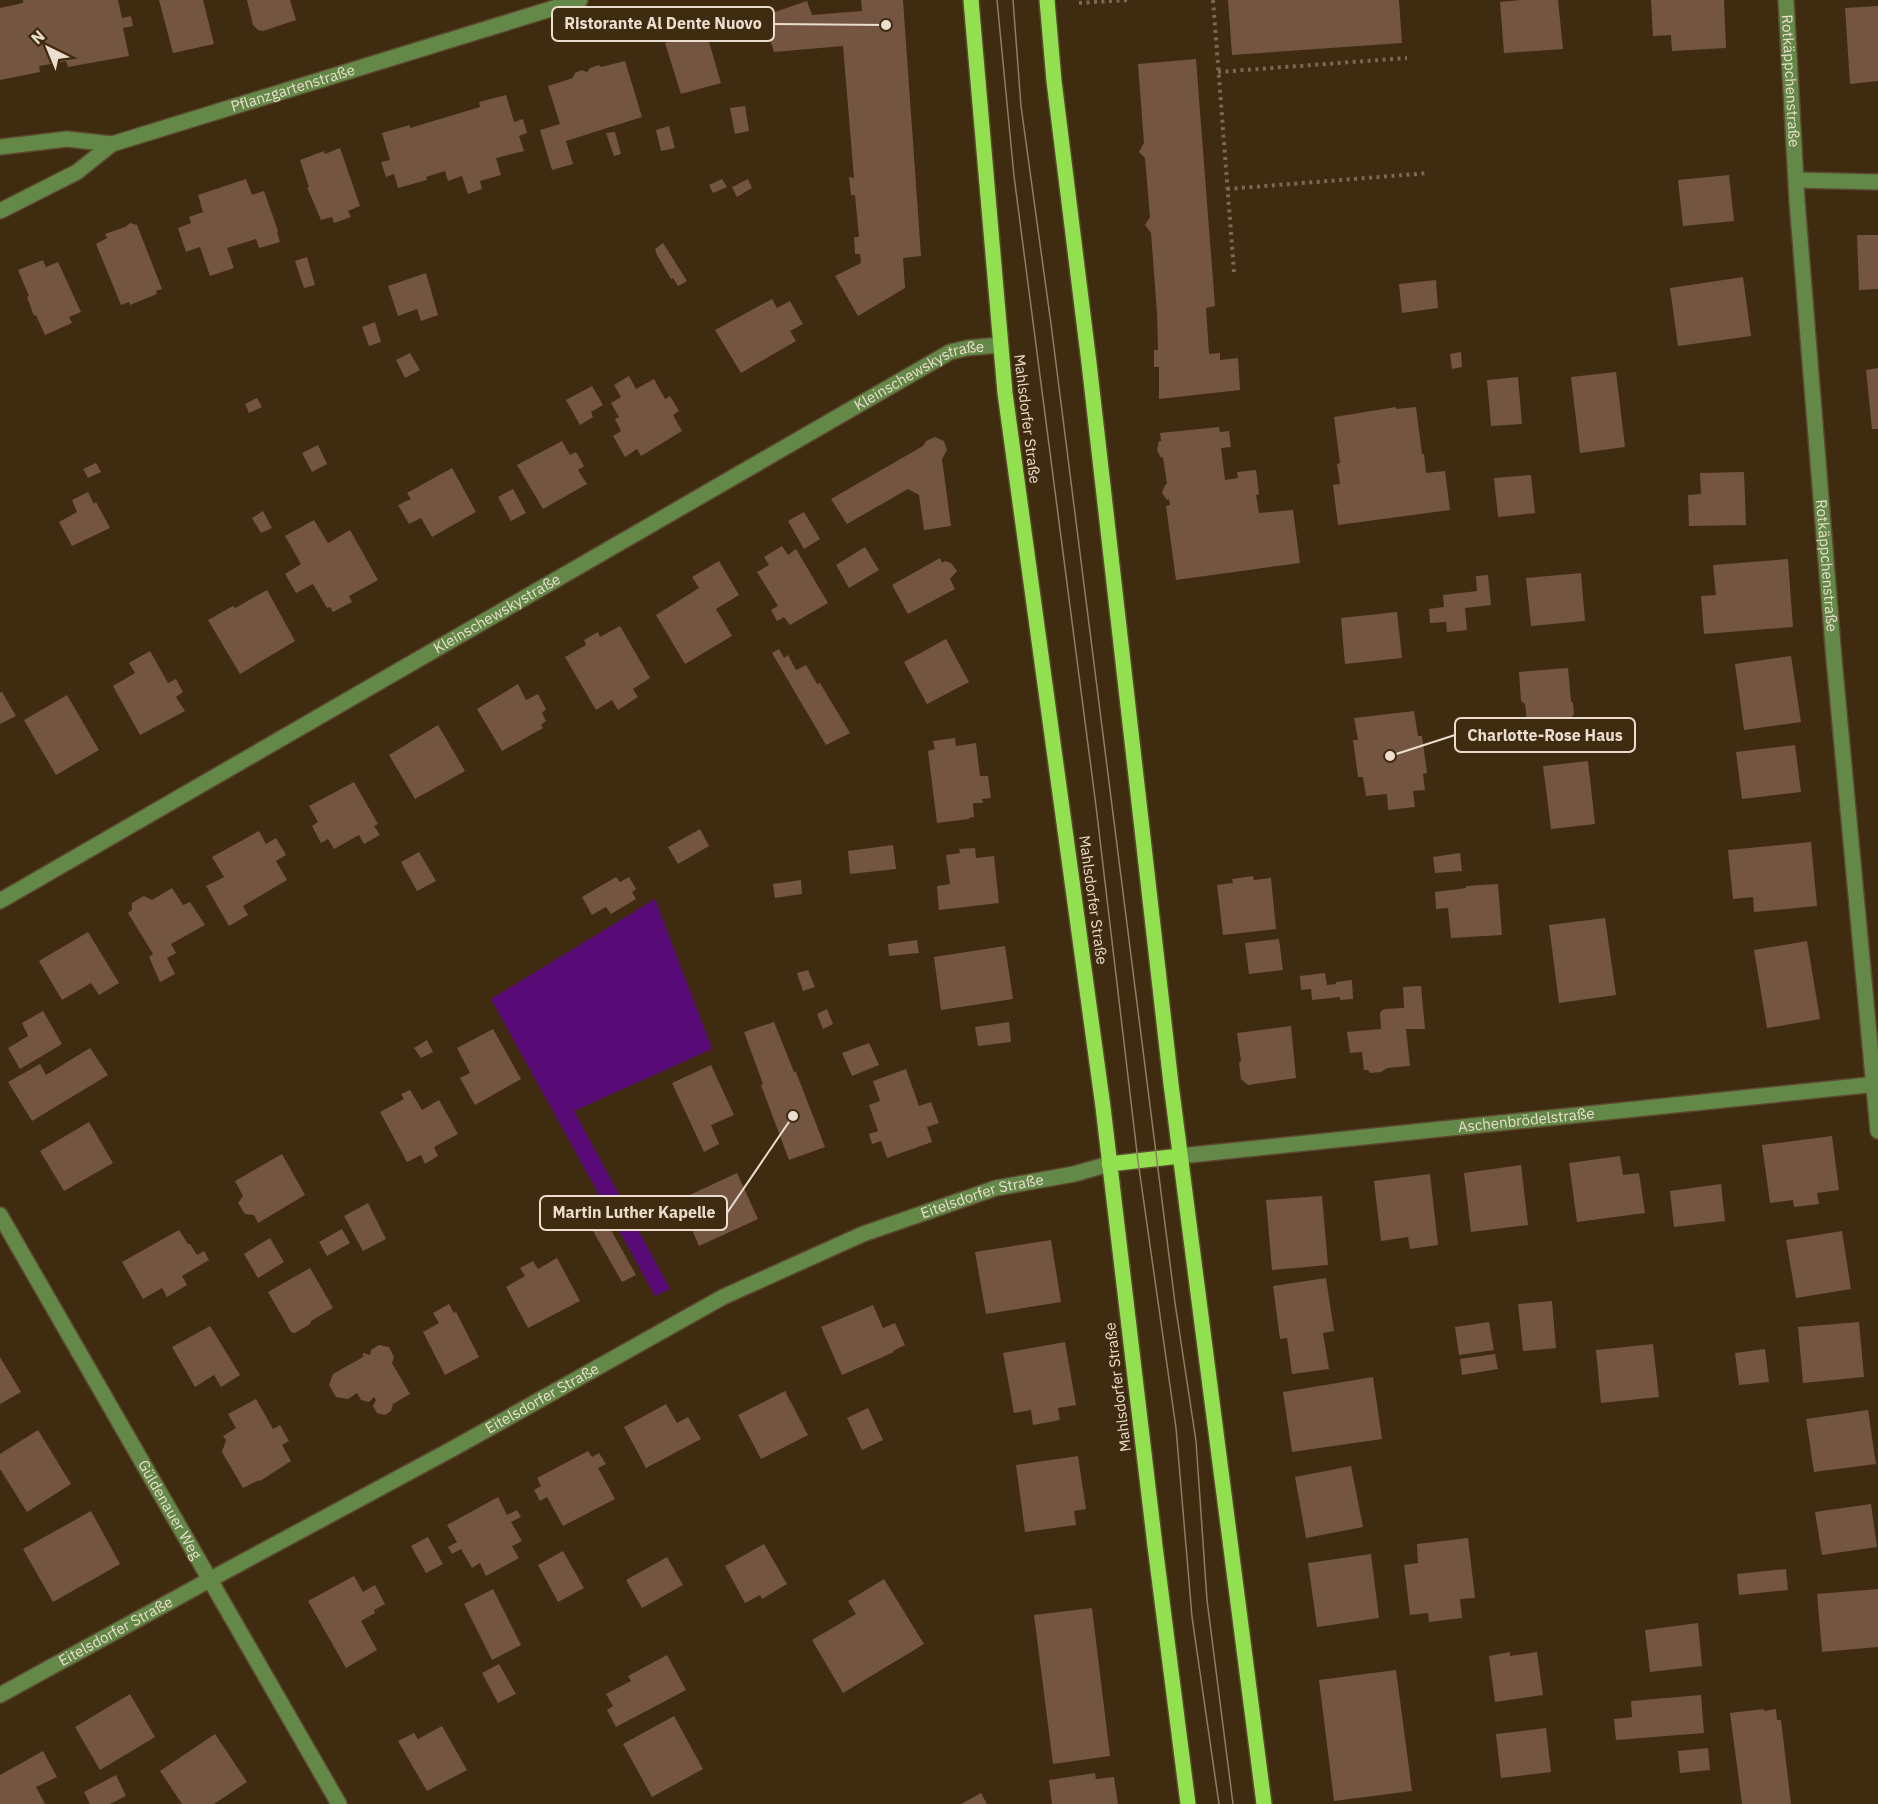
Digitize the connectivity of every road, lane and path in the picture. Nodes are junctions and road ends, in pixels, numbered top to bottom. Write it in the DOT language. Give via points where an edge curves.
graph roads {
  1 [pos="580,0"];
  2 [pos="971,0"];
  3 [pos="1047,0"];
  4 [pos="1127,0"];
  5 [pos="1213,0"];
  6 [pos="1786,0"];
  7 [pos="1079,3"];
  8 [pos="1407,58"];
  9 [pos="1218,72"];
  10 [pos="112,144"];
  11 [pos="0,147"];
  12 [pos="1429,173"];
  13 [pos="1797,180"];
  14 [pos="1878,182"];
  15 [pos="1227,189"];
  16 [pos="0,210"];
  17 [pos="1234,272"];
  18 [pos="1000,345"];
  19 [pos="0,901"];
  20 [pos="1875,1085"];
  21 [pos="1878,1131"];
  22 [pos="1180,1156"];
  23 [pos="1109,1164"];
  24 [pos="0,1215"];
  25 [pos="211,1579"];
  26 [pos="0,1695"];
  27 [pos="339,1804"];
  28 [pos="1188,1804"];
  29 [pos="1264,1804"];
  1 -- 10 [label="street, Pflanzgartenstraße"];
  2 -- 18 [label="main road, Mahlsdorfer Straße"];
  3 -- 22 [label="main road"];
  4 -- 7 [label="path"];
  5 -- 9 [label="path"];
  6 -- 13 [label="street, Rotkäppchenstraße"];
  8 -- 9 [label="path"];
  9 -- 15 [label="path"];
  10 -- 11 [label="street, Pflanzgartenstraße" via="67,139"];
  10 -- 16 [label="street" via="77,172"];
  12 -- 15 [label="path"];
  13 -- 14 [label="street"];
  13 -- 20 [label="street, Rotkäppchenstraße" via="1833,647"];
  15 -- 17 [label="path"];
  18 -- 19 [label="street, Kleinschewskystraße" via="950,352"];
  18 -- 23 [label="main road, Mahlsdorfer Straße"];
  20 -- 21 [label="street, Rotkäppchenstraße"];
  20 -- 22 [label="street, Aschenbrödelstraße"];
  22 -- 23 [label="main road"];
  22 -- 29 [label="main road"];
  23 -- 25 [label="street, Eitelsdorfer Straße" via="996,1188 863,1234 723,1298"];
  23 -- 28 [label="main road, Mahlsdorfer Straße"];
  24 -- 25 [label="street, Güldenauer Weg"];
  25 -- 26 [label="street, Eitelsdorfer Straße"];
  25 -- 27 [label="street, Güldenauer Weg"];
}
